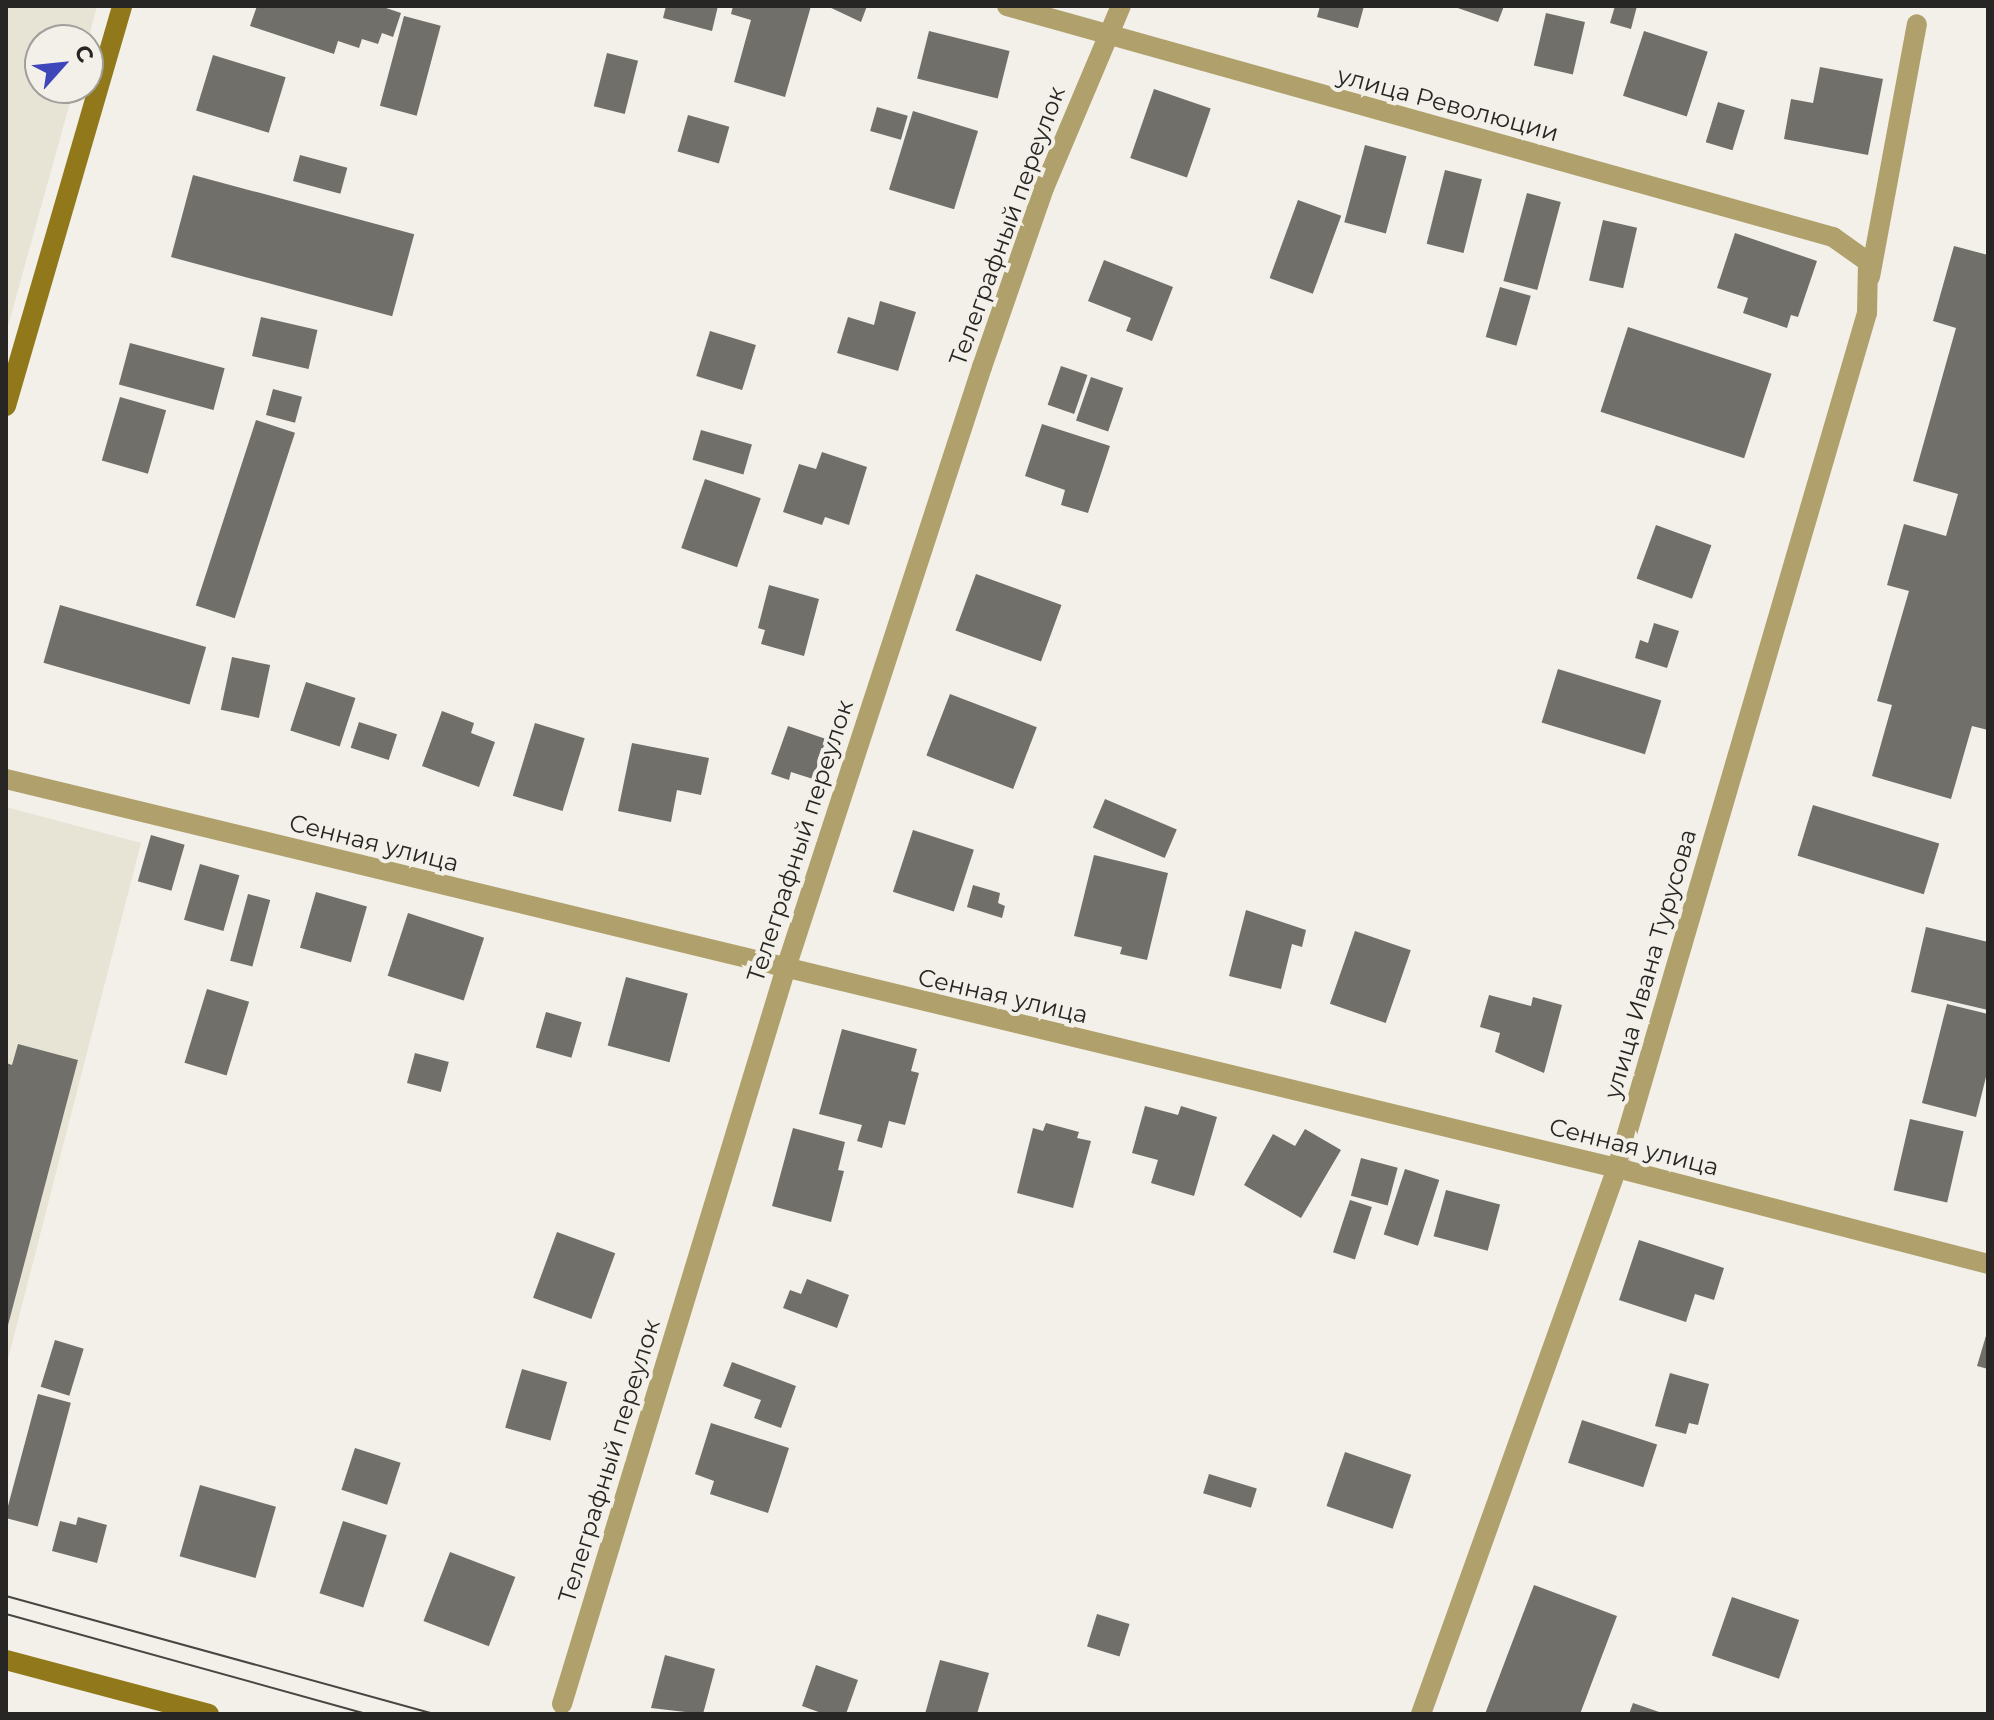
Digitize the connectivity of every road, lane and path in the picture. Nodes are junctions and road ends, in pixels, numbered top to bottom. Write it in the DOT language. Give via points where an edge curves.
graph roads {
  1 [pos="122,6"];
  2 [pos="1007,6"];
  3 [pos="1121,6"];
  4 [pos="1917,24"];
  5 [pos="1106,37"];
  6 [pos="1869,270"];
  7 [pos="6,406"];
  8 [pos="6,779"];
  9 [pos="785,971"];
  10 [pos="1617,1168"];
  11 [pos="1988,1264"];
  12 [pos="6,1660"];
  13 [pos="562,1704"];
  14 [pos="209,1714"];
  15 [pos="1421,1714"];
  1 -- 7 [label="street"];
  2 -- 5 [label="street, улица Революции"];
  3 -- 5 [label="street, Телеграфный переулок"];
  4 -- 6 [label="street, улица Ивана Турусова"];
  5 -- 6 [label="street, улица Революции" via="1833,237"];
  5 -- 9 [label="street, Телеграфный переулок" via="1044,188"];
  6 -- 10 [label="street, улица Ивана Турусова" via="1867,313"];
  8 -- 9 [label="street, Сенная улица"];
  9 -- 10 [label="street, Сенная улица"];
  9 -- 13 [label="street, Телеграфный переулок"];
  10 -- 11 [label="street, Сенная улица"];
  10 -- 15 [label="street, улица Ивана Турусова"];
  12 -- 14 [label="street"];
}
